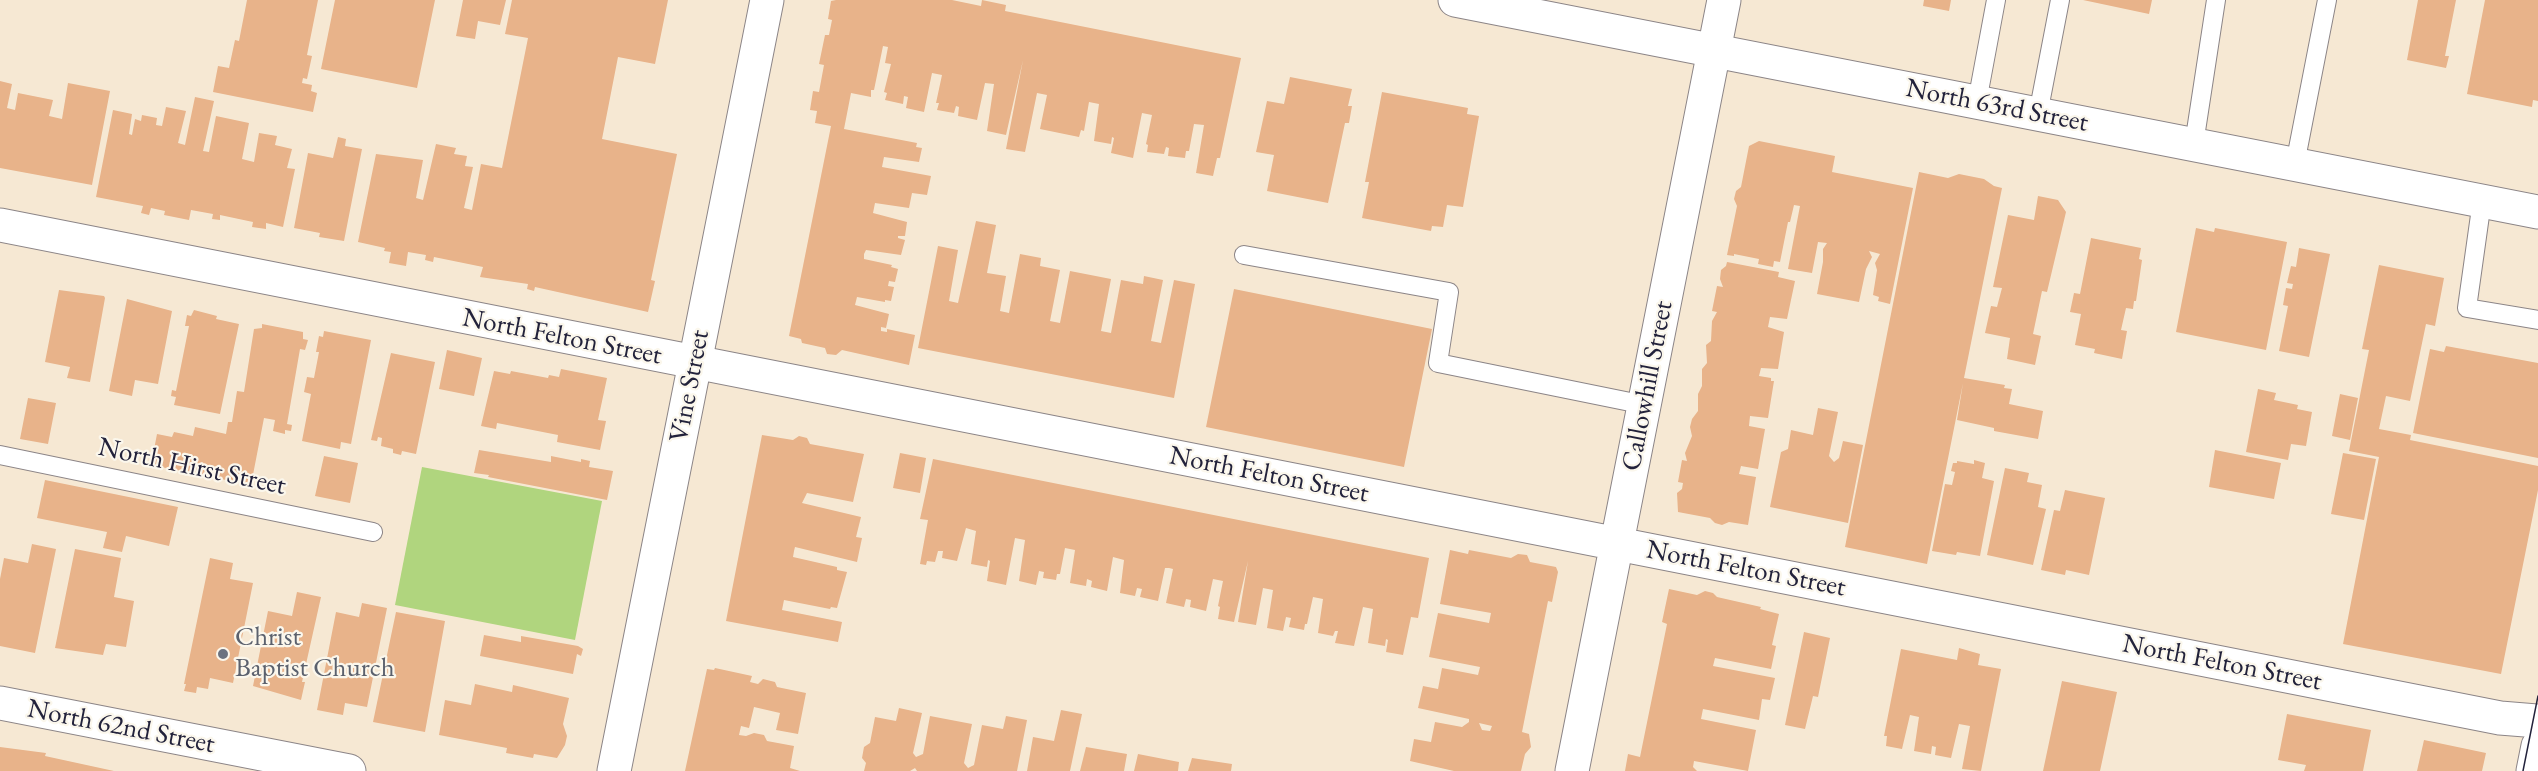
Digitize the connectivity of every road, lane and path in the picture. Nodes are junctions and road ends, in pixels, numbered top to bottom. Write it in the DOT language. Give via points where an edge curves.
graph roads {
  1 [pos="767,0"];
  2 [pos="1455,0"];
  3 [pos="1724,0"];
  4 [pos="1996,0"];
  5 [pos="2060,0"];
  6 [pos="2216,0"];
  7 [pos="2327,0"];
  8 [pos="1714,51"];
  9 [pos="1977,102"];
  10 [pos="2038,114"];
  11 [pos="2194,144"];
  12 [pos="2295,164"];
  13 [pos="2482,201"];
  14 [pos="2538,212"];
  15 [pos="0,225"];
  16 [pos="1244,255"];
  17 [pos="2538,320"];
  18 [pos="695,363"];
  19 [pos="1645,405"];
  20 [pos="0,455"];
  21 [pos="373,532"];
  22 [pos="1617,543"];
  23 [pos="0,703"];
  24 [pos="2538,721"];
  25 [pos="2538,746"];
  26 [pos="349,771"];
  27 [pos="614,771"];
  28 [pos="1572,771"];
  29 [pos="2533,771"];
  1 -- 18 [label="street, Vine Street"];
  2 -- 8 [label="street, North 63rd Street"];
  3 -- 8 [label="street, Callowhill Street"];
  4 -- 9 [label="lane"];
  5 -- 10 [label="lane"];
  6 -- 11 [label="lane"];
  7 -- 12 [label="lane"];
  8 -- 9 [label="street, North 63rd Street"];
  8 -- 19 [label="street, Callowhill Street"];
  9 -- 10 [label="street, North 63rd Street"];
  10 -- 11 [label="street, North 63rd Street"];
  11 -- 12 [label="street, North 63rd Street"];
  12 -- 13 [label="street, North 63rd Street"];
  13 -- 14 [label="street, North 63rd Street"];
  13 -- 17 [label="lane" via="2467,308"];
  15 -- 18 [label="street, North Felton Street"];
  16 -- 19 [label="lane" via="1449,292 1438,363"];
  18 -- 22 [label="street, North Felton Street"];
  18 -- 27 [label="street, Vine Street"];
  19 -- 22 [label="street, Callowhill Street"];
  20 -- 21 [label="lane, North Hirst Street"];
  22 -- 24 [label="street, North Felton Street" via="2500,718"];
  22 -- 28 [label="street, Callowhill Street"];
  23 -- 26 [label="street, North 62nd Street"];
  25 -- 29 [label="street"];
}
